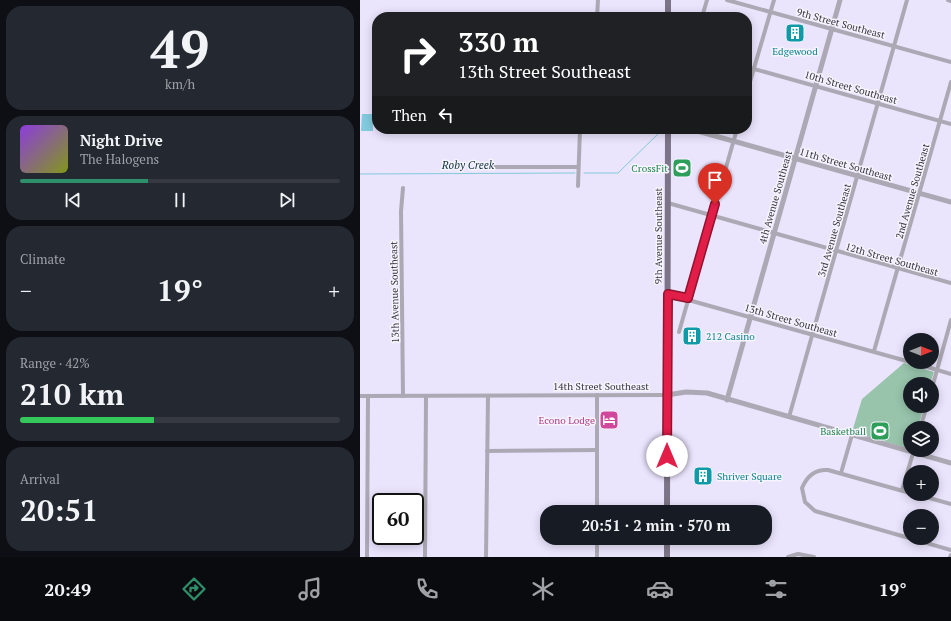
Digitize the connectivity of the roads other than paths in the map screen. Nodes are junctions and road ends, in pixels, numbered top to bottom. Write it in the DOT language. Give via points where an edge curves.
graph roads {
  1 [pos="598,0"];
  2 [pos="668,0"];
  3 [pos="707,0"];
  4 [pos="727,0"];
  5 [pos="774,0"];
  6 [pos="840,0"];
  7 [pos="907,0"];
  8 [pos="597,12"];
  9 [pos="668,12"];
  10 [pos="703,12"];
  11 [pos="770,12"];
  12 [pos="832,29"];
  13 [pos="894,46"];
  14 [pos="951,62"];
  15 [pos="754,69"];
  16 [pos="752,76"];
  17 [pos="951,82"];
  18 [pos="816,86"];
  19 [pos="878,103"];
  20 [pos="940,121"];
  21 [pos="951,124"];
  22 [pos="580,134"];
  23 [pos="668,134"];
  24 [pos="707,134"];
  25 [pos="735,134"];
  26 [pos="733,142"];
  27 [pos="795,159"];
  28 [pos="493,166"];
  29 [pos="578,167"];
  30 [pos="858,176"];
  31 [pos="578,186"];
  32 [pos="403,188"];
  33 [pos="919,194"];
  34 [pos="951,202"];
  35 [pos="668,203"];
  36 [pos="712,216"];
  37 [pos="774,233"];
  38 [pos="836,251"];
  39 [pos="898,269"];
  40 [pos="951,284"];
  41 [pos="668,294"];
  42 [pos="688,298"];
  43 [pos="750,316"];
  44 [pos="951,320"];
  45 [pos="679,332"];
  46 [pos="812,334"];
  47 [pos="874,351"];
  48 [pos="903,360"];
  49 [pos="934,369"];
  50 [pos="937,370"];
  51 [pos="951,374"];
  52 [pos="935,377"];
  53 [pos="597,395"];
  54 [pos="667,395"];
  55 [pos="360,396"];
  56 [pos="368,396"];
  57 [pos="403,396"];
  58 [pos="426,396"];
  59 [pos="488,396"];
  60 [pos="727,400"];
  61 [pos="789,417"];
  62 [pos="852,435"];
  63 [pos="903,448"];
  64 [pos="597,450"];
  65 [pos="487,451"];
  66 [pos="912,457"];
  67 [pos="931,457"];
  68 [pos="951,464"];
  69 [pos="841,473"];
  70 [pos="902,490"];
  71 [pos="939,501"];
  72 [pos="951,504"];
  73 [pos="597,505"];
  74 [pos="667,505"];
  75 [pos="597,545"];
  76 [pos="667,545"];
  77 [pos="951,550"];
  78 [pos="367,557"];
  79 [pos="425,557"];
  80 [pos="486,557"];
  81 [pos="597,557"];
  82 [pos="667,557"];
  83 [pos="788,557"];
  84 [pos="814,557"];
  1 -- 8 [label="street"];
  2 -- 9 [label="main road"];
  3 -- 10 [label="street"];
  4 -- 11 [label="street, 9th Street Southeast"];
  5 -- 11 [label="street"];
  6 -- 12 [label="street, 4th Avenue Southeast"];
  7 -- 13 [label="street, 3rd Avenue Southeast"];
  11 -- 12 [label="street, 9th Street Southeast"];
  11 -- 15 [label="street"];
  12 -- 13 [label="street, 9th Street Southeast"];
  12 -- 18 [label="street, 4th Avenue Southeast"];
  13 -- 14 [label="street, 9th Street Southeast"];
  13 -- 19 [label="street, 3rd Avenue Southeast"];
  15 -- 16 [label="street"];
  15 -- 18 [label="street, 10th Street Southeast"];
  17 -- 20 [label="street, 2nd Avenue Southeast"];
  18 -- 19 [label="street, 10th Street Southeast"];
  18 -- 27 [label="street, 4th Avenue Southeast"];
  19 -- 20 [label="street, 10th Street Southeast"];
  19 -- 30 [label="street, 3rd Avenue Southeast"];
  20 -- 21 [label="street, 10th Street Southeast"];
  20 -- 33 [label="street, 2nd Avenue Southeast"];
  22 -- 29 [label="street"];
  23 -- 35 [label="main road, 9th Avenue Southeast"];
  24 -- 26 [label="street, 11th Street Southeast"];
  25 -- 26 [label="street"];
  26 -- 27 [label="street, 11th Street Southeast"];
  26 -- 36 [label="street"];
  27 -- 30 [label="street, 11th Street Southeast"];
  27 -- 37 [label="street, 4th Avenue Southeast"];
  28 -- 29 [label="street"];
  29 -- 31 [label="street"];
  30 -- 33 [label="street, 11th Street Southeast"];
  30 -- 38 [label="street, 3rd Avenue Southeast"];
  32 -- 57 [label="street, 13th Avenue Southeast"];
  33 -- 34 [label="street, 11th Street Southeast"];
  33 -- 39 [label="street, 2nd Avenue Southeast"];
  35 -- 36 [label="street, 12th Street Southeast"];
  35 -- 41 [label="main road, 9th Avenue Southeast"];
  36 -- 37 [label="street, 12th Street Southeast"];
  36 -- 42 [label="street"];
  37 -- 38 [label="street, 12th Street Southeast"];
  37 -- 43 [label="street, 4th Avenue Southeast"];
  38 -- 39 [label="street, 12th Street Southeast"];
  38 -- 46 [label="street, 3rd Avenue Southeast"];
  39 -- 40 [label="street, 12th Street Southeast"];
  39 -- 47 [label="street, 2nd Avenue Southeast"];
  41 -- 42 [label="street, 13th Street Southeast"];
  41 -- 54 [label="main road, 9th Avenue Southeast"];
  42 -- 43 [label="street, 13th Street Southeast"];
  42 -- 45 [label="street"];
  43 -- 46 [label="street, 13th Street Southeast"];
  43 -- 60 [label="street, 4th Avenue Southeast"];
  44 -- 50 [label="street"];
  46 -- 47 [label="street, 13th Street Southeast"];
  46 -- 61 [label="street, 3rd Avenue Southeast"];
  47 -- 48 [label="street, 13th Street Southeast"];
  49 -- 50 [label="street, 13th Street Southeast"];
  50 -- 51 [label="street, 13th Street Southeast"];
  50 -- 52 [label="street"];
  53 -- 54 [label="street, 14th Street Southeast"];
  53 -- 59 [label="street, 14th Street Southeast"];
  53 -- 64 [label="street"];
  54 -- 60 [label="street, 14th Street Southeast" via="694,392"];
  54 -- 74 [label="main road, 9th Avenue Southeast"];
  55 -- 56 [label="street, 14th Street Southeast"];
  56 -- 57 [label="street, 14th Street Southeast"];
  56 -- 78 [label="street"];
  57 -- 58 [label="street, 14th Street Southeast"];
  58 -- 59 [label="street, 14th Street Southeast"];
  58 -- 79 [label="street"];
  59 -- 65 [label="street"];
  60 -- 61 [label="street, 14th Street Southeast"];
  61 -- 62 [label="street, 14th Street Southeast"];
  62 -- 63 [label="street, 14th Street Southeast"];
  62 -- 69 [label="street"];
  64 -- 65 [label="street"];
  64 -- 73 [label="street"];
  65 -- 80 [label="street"];
  66 -- 70 [label="street"];
  67 -- 68 [label="street, 14th Street Southeast"];
  69 -- 70 [label="street"];
  69 -- 77 [label="street" via="819,471 804,483 802,493 808,505 815,511"];
  71 -- 72 [label="street"];
  75 -- 81 [label="street"];
  76 -- 82 [label="main road"];
  83 -- 84 [label="street" via="798,554"];
}
